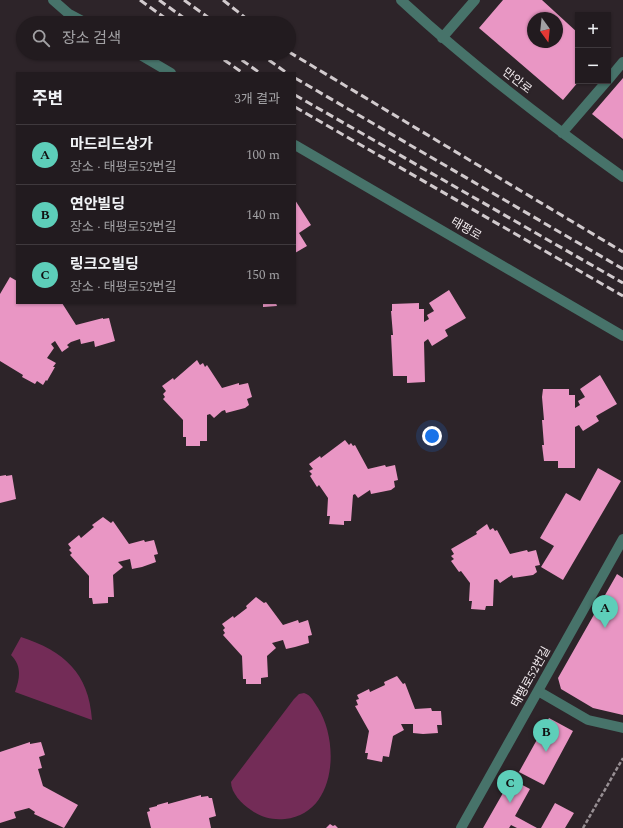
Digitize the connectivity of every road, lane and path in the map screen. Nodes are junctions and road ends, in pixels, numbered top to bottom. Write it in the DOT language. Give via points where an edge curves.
graph roads {
  1 [pos="53,0"];
  2 [pos="401,0"];
  3 [pos="475,0"];
  4 [pos="73,16"];
  5 [pos="442,38"];
  6 [pos="149,60"];
  7 [pos="623,62"];
  8 [pos="169,72"];
  9 [pos="611,76"];
  10 [pos="605,84"];
  11 [pos="562,133"];
  12 [pos="296,146"];
  13 [pos="623,177"];
  14 [pos="623,336"];
  15 [pos="623,539"];
  16 [pos="538,692"];
  17 [pos="623,728"];
  18 [pos="623,758"];
  19 [pos="461,828"];
  20 [pos="584,828"];
  1 -- 4 [label="street"];
  2 -- 5 [label="street, 만안로"];
  3 -- 5 [label="street"];
  5 -- 11 [label="street, 만안로"];
  6 -- 8 [label="street"];
  7 -- 9 [label="street"];
  10 -- 11 [label="street"];
  11 -- 13 [label="street, 만안로"];
  12 -- 14 [label="street, 태평로"];
  15 -- 16 [label="street, 태평로52번길"];
  16 -- 17 [label="street" via="588,720"];
  16 -- 19 [label="street, 태평로52번길"];
  18 -- 20 [label="path"];
}
